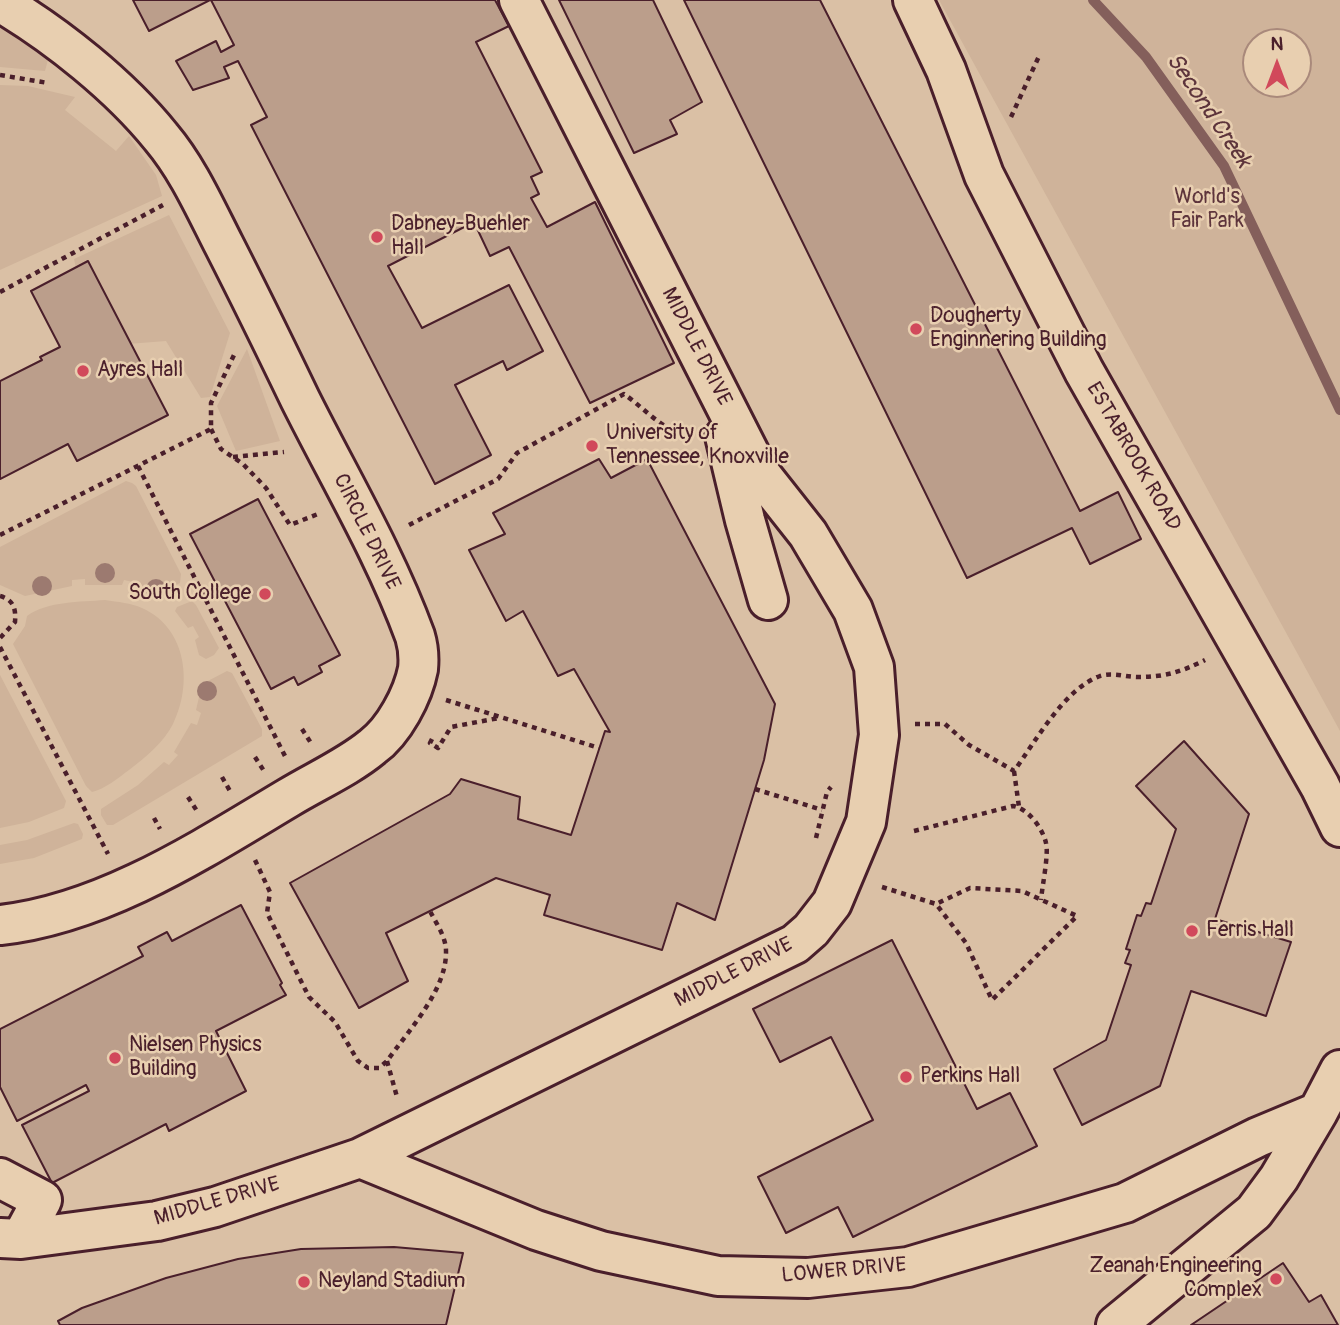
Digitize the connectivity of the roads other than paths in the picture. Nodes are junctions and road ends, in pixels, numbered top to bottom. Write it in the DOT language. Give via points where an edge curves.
graph roads {
  1 [pos="519,0"];
  2 [pos="912,0"];
  3 [pos="0,2"];
  4 [pos="711,376"];
  5 [pos="768,600"];
  6 [pos="1340,827"];
  7 [pos="0,925"];
  8 [pos="1340,1070"];
  9 [pos="1318,1112"];
  10 [pos="360,1158"];
  11 [pos="0,1178"];
  12 [pos="10,1238"];
  13 [pos="1115,1325"];
  1 -- 4 [label="street, MIDDLE DRIVE"];
  2 -- 6 [label="street, ESTABROOK ROAD" via="946,70 984,175 1077,359"];
  3 -- 7 [label="street, CIRCLE DRIVE" via="61,43 126,99 179,162 392,582 417,641 419,664 414,687 399,716 374,746 203,849 125,888 67,910"];
  4 -- 5 [label="street"];
  4 -- 10 [label="street, MIDDLE DRIVE" via="759,472 808,534 853,610 874,667 879,735 866,822 828,909 794,944"];
  8 -- 9 [label="street"];
  9 -- 10 [label="street, LOWER DRIVE" via="1115,1206 908,1267 808,1278 718,1276 601,1251 536,1230"];
  9 -- 13 [label="street" via="1254,1212"];
  10 -- 12 [label="street, MIDDLE DRIVE" via="215,1207 157,1221"];
  11 -- 12 [label="street" via="42,1200"];
}
